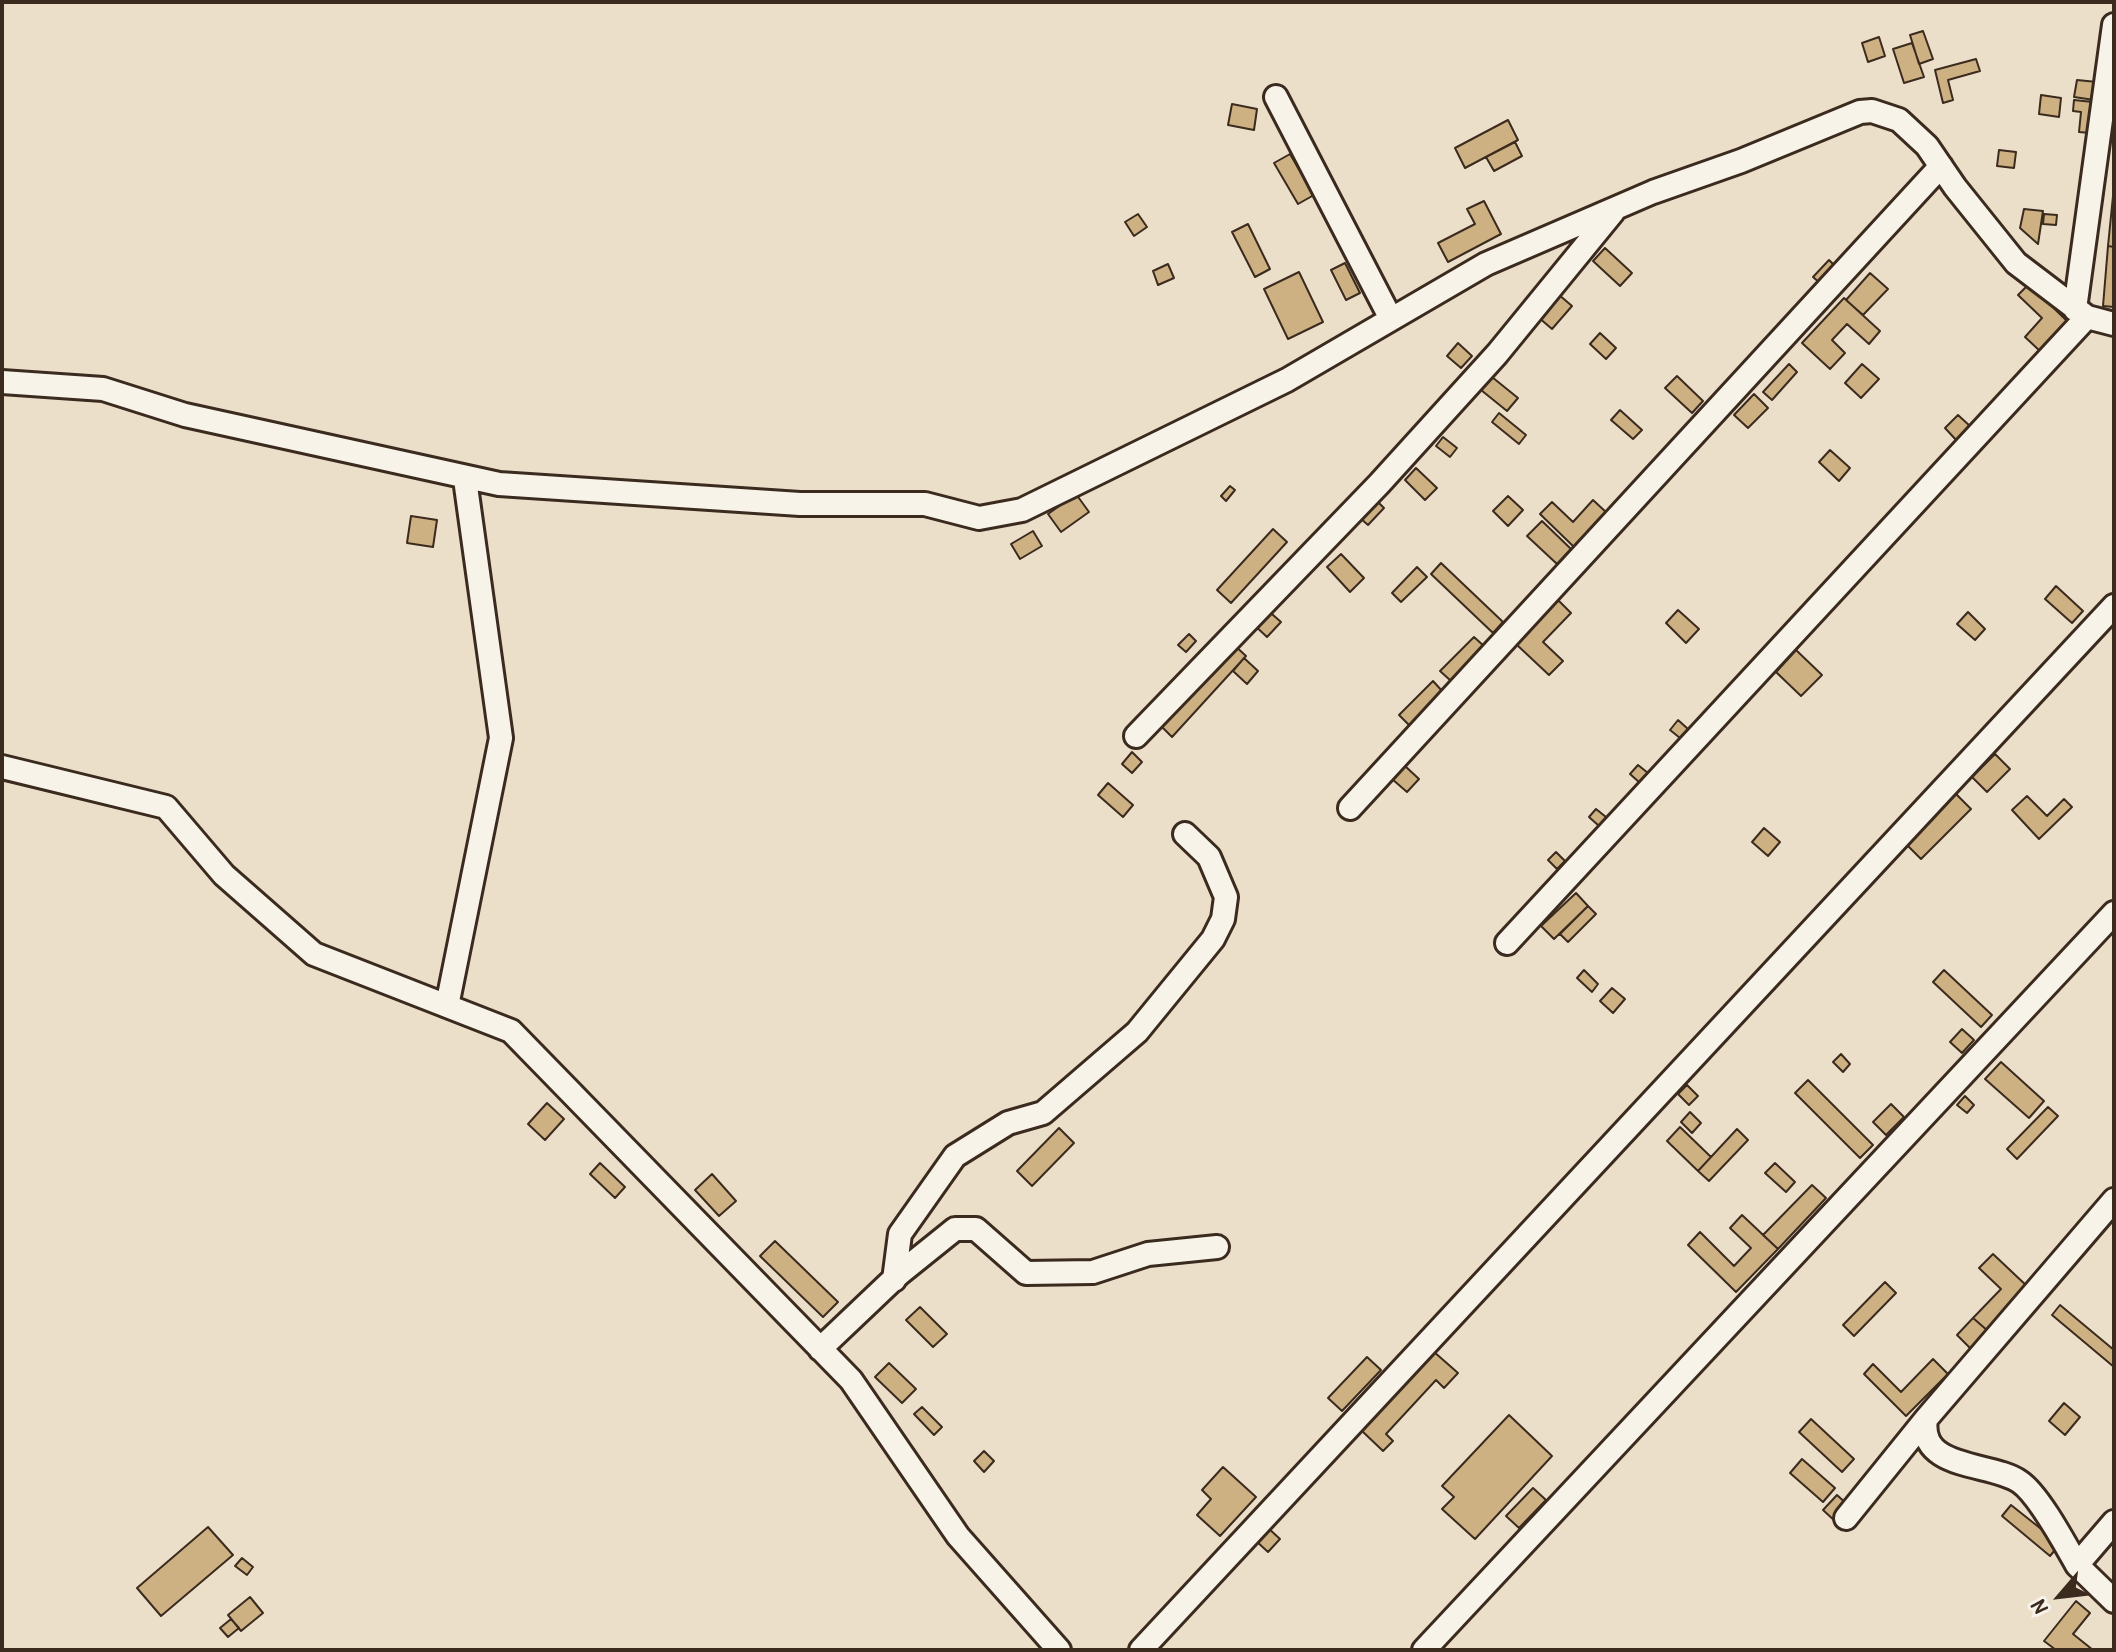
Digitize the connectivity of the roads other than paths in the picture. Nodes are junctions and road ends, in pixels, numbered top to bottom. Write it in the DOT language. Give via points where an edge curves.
graph roads {
  1 [pos="2114,25"];
  2 [pos="1276,97"];
  3 [pos="1941,166"];
  4 [pos="1614,211"];
  5 [pos="2081,313"];
  6 [pos="1391,319"];
  7 [pos="2114,324"];
  8 [pos="2,382"];
  9 [pos="465,479"];
  10 [pos="2114,606"];
  11 [pos="1136,736"];
  12 [pos="2,767"];
  13 [pos="1350,808"];
  14 [pos="1185,834"];
  15 [pos="2114,913"];
  16 [pos="1507,943"];
  17 [pos="447,1006"];
  18 [pos="2114,1200"];
  19 [pos="1217,1247"];
  20 [pos="894,1280"];
  21 [pos="820,1349"];
  22 [pos="1926,1419"];
  23 [pos="1846,1518"];
  24 [pos="2114,1522"];
  25 [pos="2077,1565"];
  26 [pos="2114,1601"];
  27 [pos="1059,1650"];
  28 [pos="1141,1650"];
  29 [pos="1424,1650"];
  1 -- 5 [label="street"];
  2 -- 6 [label="street"];
  3 -- 4 [label="street" via="1899,120 1860,112"];
  3 -- 5 [label="street" via="2004,250"];
  3 -- 13 [label="street"];
  4 -- 6 [label="street" via="1486,264"];
  4 -- 11 [label="street" via="1443,413"];
  5 -- 7 [label="street"];
  5 -- 16 [label="street"];
  6 -- 9 [label="street" via="1287,380 996,518 925,504 800,504"];
  8 -- 9 [label="street" via="103,389 185,415"];
  9 -- 17 [label="street" via="501,738"];
  10 -- 28 [label="street"];
  12 -- 17 [label="street" via="166,807 224,875 314,954"];
  14 -- 20 [label="street" via="1209,857 1226,897 1213,939 1137,1032 1043,1113 1008,1123 955,1156 900,1234"];
  15 -- 29 [label="street"];
  17 -- 21 [label="street" via="511,1031"];
  18 -- 22 [label="street"];
  19 -- 20 [label="street" via="1148,1254 1093,1272 1026,1273 976,1229 965,1226"];
  20 -- 21 [label="street"];
  21 -- 27 [label="street" via="851,1380 958,1536"];
  22 -- 23 [label="street"];
  22 -- 25 [label="street" via="1929,1445 1964,1465 2020,1481"];
  24 -- 25 [label="street"];
  25 -- 26 [label="street"];
}
